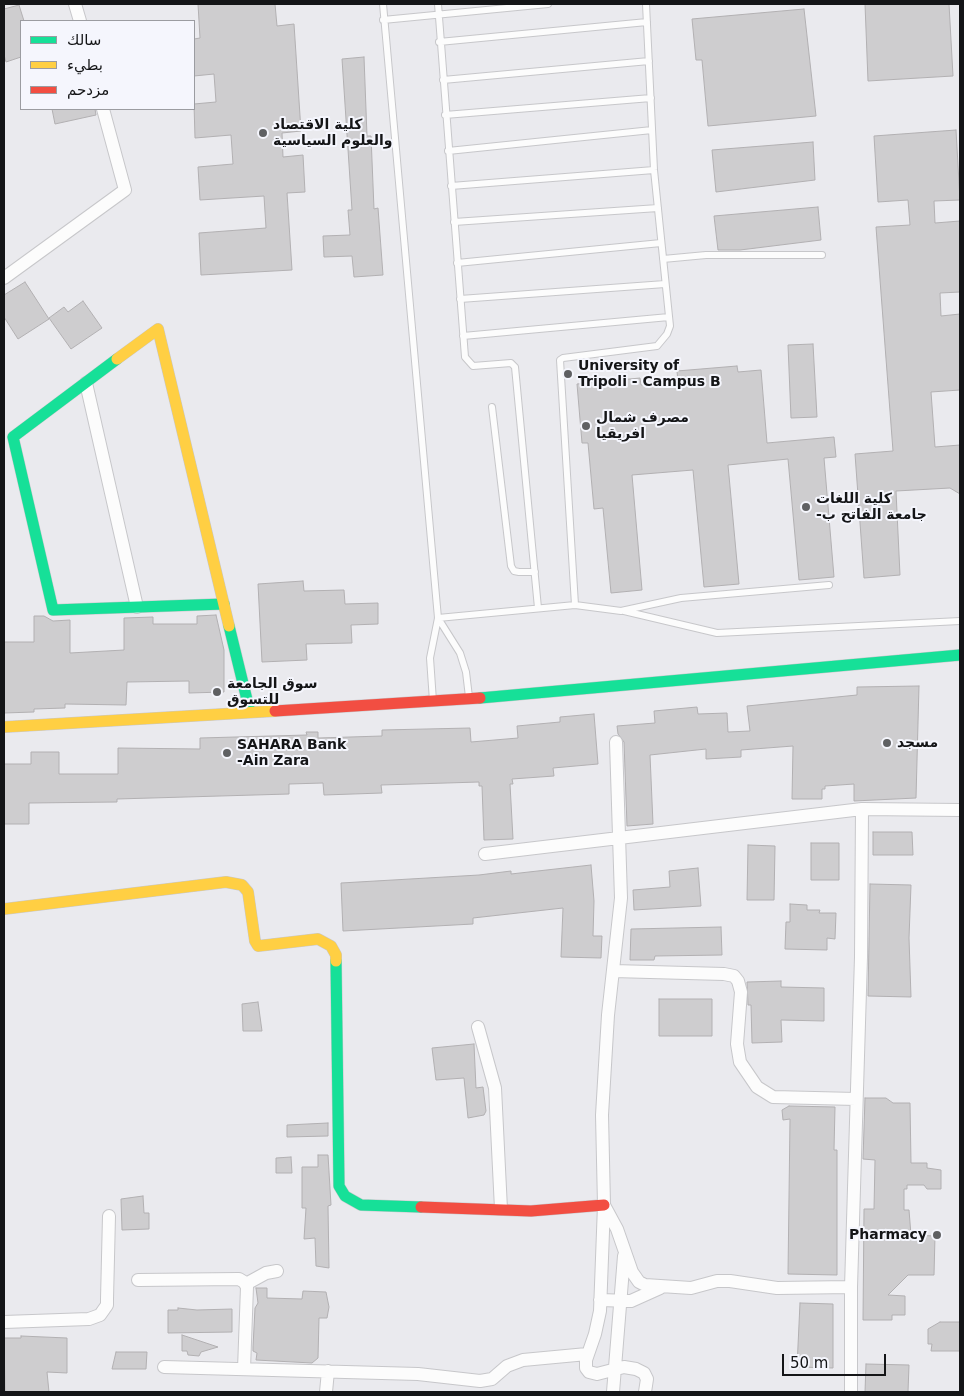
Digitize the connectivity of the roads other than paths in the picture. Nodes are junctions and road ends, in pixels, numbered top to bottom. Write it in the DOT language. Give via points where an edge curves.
graph roads {
  1 [pos="75,4"];
  2 [pos="383,4"];
  3 [pos="438,4"];
  4 [pos="548,4"];
  5 [pos="646,4"];
  6 [pos="437,15"];
  7 [pos="80,20"];
  8 [pos="384,20"];
  9 [pos="647,22"];
  10 [pos="440,42"];
  11 [pos="649,61"];
  12 [pos="442,80"];
  13 [pos="651,98"];
  14 [pos="103,110"];
  15 [pos="445,115"];
  16 [pos="652,130"];
  17 [pos="448,152"];
  18 [pos="654,170"];
  19 [pos="451,186"];
  20 [pos="658,208"];
  21 [pos="454,222"];
  22 [pos="661,243"];
  23 [pos="822,255"];
  24 [pos="663,259"];
  25 [pos="457,263"];
  26 [pos="4,278"];
  27 [pos="665,284"];
  28 [pos="460,299"];
  29 [pos="669,317"];
  30 [pos="463,336"];
  31 [pos="86,383"];
  32 [pos="492,407"];
  33 [pos="534,572"];
  34 [pos="829,585"];
  35 [pos="224,604"];
  36 [pos="575,605"];
  37 [pos="137,607"];
  38 [pos="538,608"];
  39 [pos="622,611"];
  40 [pos="438,618"];
  41 [pos="960,621"];
  42 [pos="960,655"];
  43 [pos="470,699"];
  44 [pos="434,701"];
  45 [pos="250,712"];
  46 [pos="4,727"];
  47 [pos="616,742"];
  48 [pos="862,809"];
  49 [pos="960,810"];
  50 [pos="620,838"];
  51 [pos="485,854"];
  52 [pos="4,908"];
  53 [pos="613,971"];
  54 [pos="478,1027"];
  55 [pos="856,1099"];
  56 [pos="604,1205"];
  57 [pos="501,1209"];
  58 [pos="109,1216"];
  59 [pos="625,1251"];
  60 [pos="278,1270"];
  61 [pos="138,1280"];
  62 [pos="246,1284"];
  63 [pos="851,1287"];
  64 [pos="660,1288"];
  65 [pos="600,1300"];
  66 [pos="620,1301"];
  67 [pos="4,1322"];
  68 [pos="587,1354"];
  69 [pos="164,1367"];
  70 [pos="244,1369"];
  71 [pos="615,1369"];
  72 [pos="328,1371"];
  73 [pos="326,1392"];
  74 [pos="613,1392"];
  75 [pos="645,1392"];
  76 [pos="851,1392"];
  1 -- 7 [label="street"];
  2 -- 8 [label="lane"];
  3 -- 6 [label="lane"];
  4 -- 6 [label="lane"];
  5 -- 9 [label="lane"];
  6 -- 8 [label="lane"];
  6 -- 10 [label="lane"];
  8 -- 40 [label="lane"];
  9 -- 10 [label="lane"];
  9 -- 11 [label="lane"];
  10 -- 12 [label="lane"];
  11 -- 12 [label="lane"];
  11 -- 13 [label="lane"];
  12 -- 15 [label="lane"];
  13 -- 15 [label="lane"];
  13 -- 16 [label="lane"];
  14 -- 26 [label="street" via="125,190"];
  15 -- 17 [label="lane"];
  16 -- 17 [label="lane"];
  16 -- 18 [label="lane"];
  17 -- 19 [label="lane"];
  18 -- 19 [label="lane"];
  18 -- 20 [label="lane"];
  19 -- 21 [label="lane"];
  20 -- 21 [label="lane"];
  20 -- 22 [label="lane"];
  21 -- 25 [label="lane"];
  22 -- 24 [label="lane"];
  22 -- 25 [label="lane"];
  23 -- 24 [label="lane" via="706,255"];
  24 -- 27 [label="lane"];
  25 -- 28 [label="lane"];
  27 -- 28 [label="lane"];
  27 -- 29 [label="lane"];
  28 -- 30 [label="lane"];
  29 -- 30 [label="lane"];
  29 -- 36 [label="lane" via="667,334 657,346 560,360"];
  30 -- 33 [label="lane" via="464,357 473,366 511,363 515,367"];
  31 -- 35 [label="street" via="158,329"];
  31 -- 37 [label="street"];
  31 -- 37 [label="street" via="13,437 53,610"];
  32 -- 33 [label="lane" via="511,566 514,571"];
  33 -- 38 [label="lane"];
  34 -- 39 [label="lane" via="681,598"];
  35 -- 37 [label="street"];
  35 -- 45 [label="street"];
  36 -- 38 [label="lane"];
  36 -- 39 [label="lane"];
  38 -- 40 [label="lane"];
  39 -- 41 [label="lane" via="717,633"];
  40 -- 43 [label="lane" via="460,653"];
  40 -- 44 [label="lane" via="430,658"];
  42 -- 43 [label="street"];
  43 -- 44 [label="street"];
  44 -- 45 [label="street"];
  45 -- 46 [label="street"];
  47 -- 50 [label="street"];
  48 -- 49 [label="street"];
  48 -- 50 [label="street"];
  48 -- 55 [label="street"];
  50 -- 51 [label="street"];
  50 -- 53 [label="street" via="621,898"];
  52 -- 57 [label="street" via="226,882 242,884 248,892 254,941 258,946 318,939 331,946 336,956 339,1186 345,1196 361,1205"];
  53 -- 55 [label="street" via="734,976 741,992 737,1044 740,1062 758,1087 773,1097"];
  53 -- 56 [label="street" via="602,1115"];
  54 -- 57 [label="street" via="496,1088"];
  55 -- 63 [label="street"];
  56 -- 57 [label="street" via="531,1211"];
  56 -- 59 [label="street"];
  56 -- 65 [label="street"];
  58 -- 67 [label="street" via="107,1305 100,1315 89,1319"];
  59 -- 64 [label="street" via="639,1282"];
  59 -- 66 [label="street"];
  60 -- 62 [label="street"];
  61 -- 62 [label="street" via="239,1279"];
  62 -- 70 [label="street"];
  63 -- 64 [label="street" via="777,1288 717,1281 691,1288"];
  63 -- 76 [label="street"];
  64 -- 66 [label="street" via="640,1298"];
  65 -- 66 [label="street"];
  65 -- 68 [label="street" via="598,1323"];
  66 -- 71 [label="street"];
  68 -- 71 [label="street" via="586,1368 589,1372"];
  68 -- 72 [label="street" via="523,1360 507,1366 497,1377 488,1380"];
  69 -- 70 [label="street"];
  70 -- 72 [label="street"];
  71 -- 74 [label="street"];
  71 -- 75 [label="street" via="630,1367 644,1373 647,1379"];
  72 -- 73 [label="street"];
}
